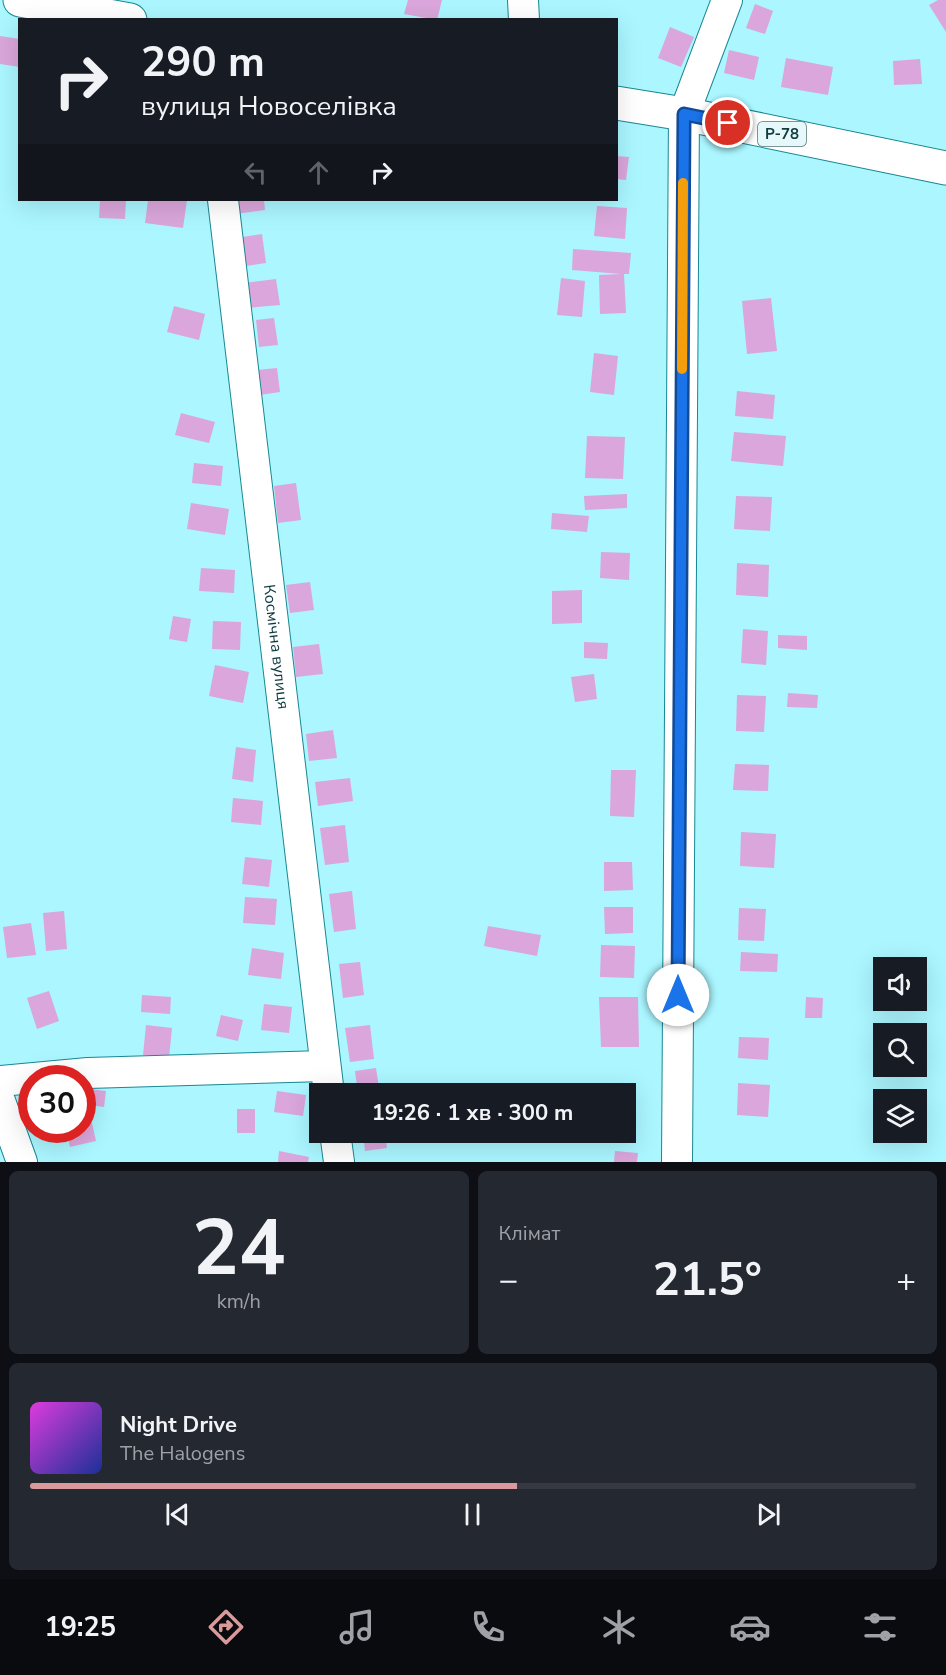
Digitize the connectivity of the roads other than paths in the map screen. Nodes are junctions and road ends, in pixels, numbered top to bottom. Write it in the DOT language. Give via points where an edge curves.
graph roads {
  1 [pos="20,0"];
  2 [pos="523,0"];
  3 [pos="727,0"];
  4 [pos="119,18"];
  5 [pos="524,18"];
  6 [pos="618,103"];
  7 [pos="684,114"];
  8 [pos="946,168"];
  9 [pos="223,201"];
  10 [pos="327,1080"];
  11 [pos="0,1081"];
  12 [pos="0,1101"];
  13 [pos="336,1143"];
  14 [pos="22,1162"];
  15 [pos="339,1162"];
  16 [pos="677,1162"];
  1 -- 4 [label="main road"];
  2 -- 5 [label="street"];
  3 -- 7 [label="street"];
  6 -- 7 [label="main road, Р-78"];
  7 -- 8 [label="main road, Р-78"];
  7 -- 16 [label="street"];
  9 -- 10 [label="street, Космічна вулиця"];
  10 -- 11 [label="street" via="88,1073"];
  12 -- 14 [label="street"];
  13 -- 15 [label="street"];
}
